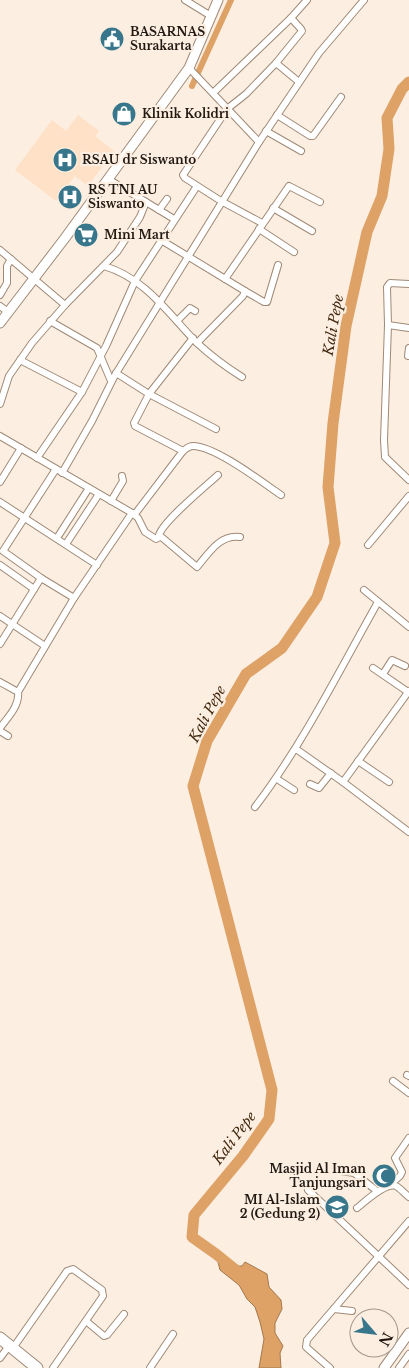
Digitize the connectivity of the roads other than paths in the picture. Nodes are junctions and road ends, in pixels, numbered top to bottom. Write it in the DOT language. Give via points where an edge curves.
graph roads {
  1 [pos="185,0"];
  2 [pos="218,0"];
  3 [pos="307,0"];
  4 [pos="364,0"];
  5 [pos="211,16"];
  6 [pos="290,18"];
  7 [pos="276,63"];
  8 [pos="194,72"];
  9 [pos="299,82"];
  10 [pos="213,93"];
  11 [pos="341,97"];
  12 [pos="227,109"];
  13 [pos="277,115"];
  14 [pos="266,131"];
  15 [pos="259,142"];
  16 [pos="301,151"];
  17 [pos="108,179"];
  18 [pos="197,186"];
  19 [pos="166,200"];
  20 [pos="222,201"];
  21 [pos="146,202"];
  22 [pos="320,202"];
  23 [pos="273,208"];
  24 [pos="159,210"];
  25 [pos="174,219"];
  26 [pos="261,226"];
  27 [pos="312,231"];
  28 [pos="161,240"];
  29 [pos="0,250"];
  30 [pos="294,252"];
  31 [pos="188,256"];
  32 [pos="11,260"];
  33 [pos="278,266"];
  34 [pos="110,268"];
  35 [pos="34,279"];
  36 [pos="225,279"];
  37 [pos="135,281"];
  38 [pos="409,284"];
  39 [pos="245,291"];
  40 [pos="0,295"];
  41 [pos="160,301"];
  42 [pos="65,305"];
  43 [pos="0,306"];
  44 [pos="195,311"];
  45 [pos="8,312"];
  46 [pos="50,321"];
  47 [pos="177,321"];
  48 [pos="0,323"];
  49 [pos="388,326"];
  50 [pos="409,328"];
  51 [pos="195,340"];
  52 [pos="409,348"];
  53 [pos="102,353"];
  54 [pos="408,356"];
  55 [pos="20,360"];
  56 [pos="114,377"];
  57 [pos="242,377"];
  58 [pos="82,392"];
  59 [pos="149,394"];
  60 [pos="0,404"];
  61 [pos="216,430"];
  62 [pos="0,436"];
  63 [pos="20,448"];
  64 [pos="183,450"];
  65 [pos="37,458"];
  66 [pos="59,471"];
  67 [pos="218,475"];
  68 [pos="122,476"];
  69 [pos="409,480"];
  70 [pos="0,482"];
  71 [pos="89,488"];
  72 [pos="99,494"];
  73 [pos="281,495"];
  74 [pos="409,496"];
  75 [pos="111,501"];
  76 [pos="0,502"];
  77 [pos="136,511"];
  78 [pos="25,518"];
  79 [pos="160,537"];
  80 [pos="240,537"];
  81 [pos="57,538"];
  82 [pos="66,544"];
  83 [pos="368,545"];
  84 [pos="2,554"];
  85 [pos="0,565"];
  86 [pos="97,565"];
  87 [pos="41,578"];
  88 [pos="34,589"];
  89 [pos="364,590"];
  90 [pos="74,598"];
  91 [pos="378,602"];
  92 [pos="0,616"];
  93 [pos="13,624"];
  94 [pos="409,627"];
  95 [pos="0,644"];
  96 [pos="45,646"];
  97 [pos="405,666"];
  98 [pos="373,668"];
  99 [pos="383,674"];
  100 [pos="0,682"];
  101 [pos="18,692"];
  102 [pos="409,692"];
  103 [pos="0,729"];
  104 [pos="8,736"];
  105 [pos="296,748"];
  106 [pos="358,761"];
  107 [pos="331,773"];
  108 [pos="277,778"];
  109 [pos="343,782"];
  110 [pos="389,782"];
  111 [pos="310,784"];
  112 [pos="294,790"];
  113 [pos="255,807"];
  114 [pos="409,832"];
  115 [pos="393,1081"];
  116 [pos="409,1093"];
  117 [pos="409,1138"];
  118 [pos="342,1171"];
  119 [pos="392,1185"];
  120 [pos="308,1190"];
  121 [pos="377,1191"];
  122 [pos="409,1197"];
  123 [pos="357,1208"];
  124 [pos="409,1221"];
  125 [pos="379,1256"];
  126 [pos="409,1285"];
  127 [pos="334,1309"];
  128 [pos="349,1311"];
  129 [pos="124,1314"];
  130 [pos="86,1321"];
  131 [pos="409,1333"];
  132 [pos="173,1334"];
  133 [pos="0,1338"];
  134 [pos="11,1347"];
  135 [pos="409,1354"];
  136 [pos="0,1358"];
  137 [pos="37,1368"];
  138 [pos="53,1368"];
  139 [pos="150,1368"];
  140 [pos="330,1368"];
  141 [pos="384,1368"];
  142 [pos="400,1368"];
  1 -- 5 [label="street"];
  2 -- 5 [label="main road"];
  3 -- 6 [label="street"];
  4 -- 9 [label="street"];
  5 -- 8 [label="main road"];
  6 -- 7 [label="street" via="302,31"];
  6 -- 10 [label="street"];
  7 -- 9 [label="street"];
  7 -- 12 [label="street"];
  8 -- 10 [label="street"];
  8 -- 17 [label="main road"];
  9 -- 13 [label="street"];
  10 -- 12 [label="street"];
  11 -- 13 [label="street" via="313,136"];
  12 -- 15 [label="street"];
  12 -- 18 [label="street" via="184,174"];
  13 -- 14 [label="street"];
  14 -- 15 [label="street"];
  14 -- 16 [label="street"];
  15 -- 20 [label="street"];
  17 -- 21 [label="street"];
  17 -- 35 [label="main road"];
  18 -- 20 [label="street"];
  18 -- 25 [label="street"];
  19 -- 24 [label="street"];
  20 -- 26 [label="street"];
  20 -- 31 [label="street"];
  21 -- 24 [label="street"];
  21 -- 34 [label="street"];
  22 -- 23 [label="street" via="290,186"];
  23 -- 26 [label="street"];
  23 -- 27 [label="street"];
  24 -- 25 [label="street"];
  25 -- 28 [label="street"];
  26 -- 30 [label="street"];
  26 -- 36 [label="street"];
  28 -- 31 [label="street"];
  28 -- 37 [label="street"];
  29 -- 32 [label="street"];
  31 -- 36 [label="street"];
  31 -- 41 [label="street"];
  32 -- 35 [label="street"];
  32 -- 40 [label="street" via="7,266 7,283"];
  33 -- 39 [label="street" via="267,302"];
  34 -- 37 [label="street"];
  34 -- 42 [label="street"];
  35 -- 42 [label="street"];
  35 -- 45 [label="main road"];
  36 -- 39 [label="street"];
  37 -- 41 [label="street"];
  37 -- 53 [label="street"];
  38 -- 49 [label="street" via="388,285"];
  39 -- 51 [label="street"];
  41 -- 47 [label="street"];
  41 -- 56 [label="street"];
  42 -- 46 [label="street"];
  43 -- 45 [label="street"];
  44 -- 47 [label="street" via="190,308"];
  45 -- 48 [label="main road"];
  46 -- 53 [label="street"];
  46 -- 55 [label="street"];
  47 -- 51 [label="street"];
  49 -- 50 [label="street"];
  49 -- 69 [label="street" via="384,453 387,460"];
  51 -- 57 [label="street"];
  51 -- 59 [label="street"];
  52 -- 54 [label="street"];
  53 -- 56 [label="street"];
  53 -- 58 [label="street"];
  55 -- 58 [label="street"];
  55 -- 60 [label="street" via="9,376"];
  56 -- 59 [label="street"];
  56 -- 66 [label="street" via="92,421"];
  58 -- 65 [label="street"];
  59 -- 61 [label="street"];
  59 -- 64 [label="street" via="134,425"];
  62 -- 63 [label="street"];
  63 -- 65 [label="street"];
  63 -- 70 [label="street"];
  64 -- 73 [label="street" via="195,446 214,452"];
  64 -- 77 [label="street"];
  65 -- 66 [label="street"];
  66 -- 71 [label="street"];
  66 -- 78 [label="street"];
  67 -- 79 [label="street" via="162,529"];
  68 -- 75 [label="street" via="123,481"];
  71 -- 72 [label="street"];
  71 -- 81 [label="street"];
  72 -- 75 [label="street"];
  72 -- 82 [label="street"];
  74 -- 83 [label="street"];
  75 -- 77 [label="street"];
  76 -- 78 [label="street"];
  77 -- 79 [label="street" via="145,532 154,539"];
  77 -- 86 [label="street"];
  78 -- 81 [label="street"];
  78 -- 84 [label="street"];
  79 -- 80 [label="street" via="197,567 223,539"];
  81 -- 82 [label="street"];
  82 -- 86 [label="street"];
  84 -- 87 [label="street"];
  85 -- 88 [label="street"];
  86 -- 90 [label="street"];
  87 -- 88 [label="street"];
  87 -- 90 [label="street"];
  88 -- 93 [label="street"];
  89 -- 91 [label="street"];
  90 -- 96 [label="street"];
  91 -- 94 [label="street"];
  91 -- 105 [label="street"];
  92 -- 93 [label="street"];
  93 -- 95 [label="street"];
  93 -- 96 [label="street"];
  96 -- 101 [label="street"];
  97 -- 99 [label="street" via="392,660"];
  98 -- 99 [label="street"];
  99 -- 102 [label="street"];
  100 -- 101 [label="street"];
  101 -- 103 [label="street" via="18,702"];
  102 -- 106 [label="street"];
  103 -- 104 [label="street"];
  105 -- 107 [label="street"];
  105 -- 108 [label="street"];
  106 -- 109 [label="street"];
  106 -- 110 [label="street"];
  107 -- 109 [label="street"];
  107 -- 111 [label="street" via="319,788"];
  108 -- 112 [label="street"];
  108 -- 113 [label="street"];
  109 -- 114 [label="street"];
  115 -- 116 [label="street"];
  117 -- 119 [label="street" via="395,1158 402,1172"];
  118 -- 121 [label="street" via="354,1173"];
  119 -- 121 [label="street"];
  119 -- 122 [label="street"];
  120 -- 125 [label="street"];
  121 -- 123 [label="street"];
  124 -- 125 [label="street"];
  125 -- 126 [label="street"];
  125 -- 127 [label="street"];
  127 -- 128 [label="street"];
  127 -- 140 [label="street" via="306,1345"];
  129 -- 130 [label="street" via="104,1336"];
  130 -- 134 [label="street" via="104,1293 68,1269"];
  130 -- 138 [label="street"];
  131 -- 141 [label="main road"];
  132 -- 139 [label="street"];
  133 -- 134 [label="highway"];
  134 -- 136 [label="street"];
  134 -- 137 [label="highway"];
  135 -- 142 [label="street"];
}
